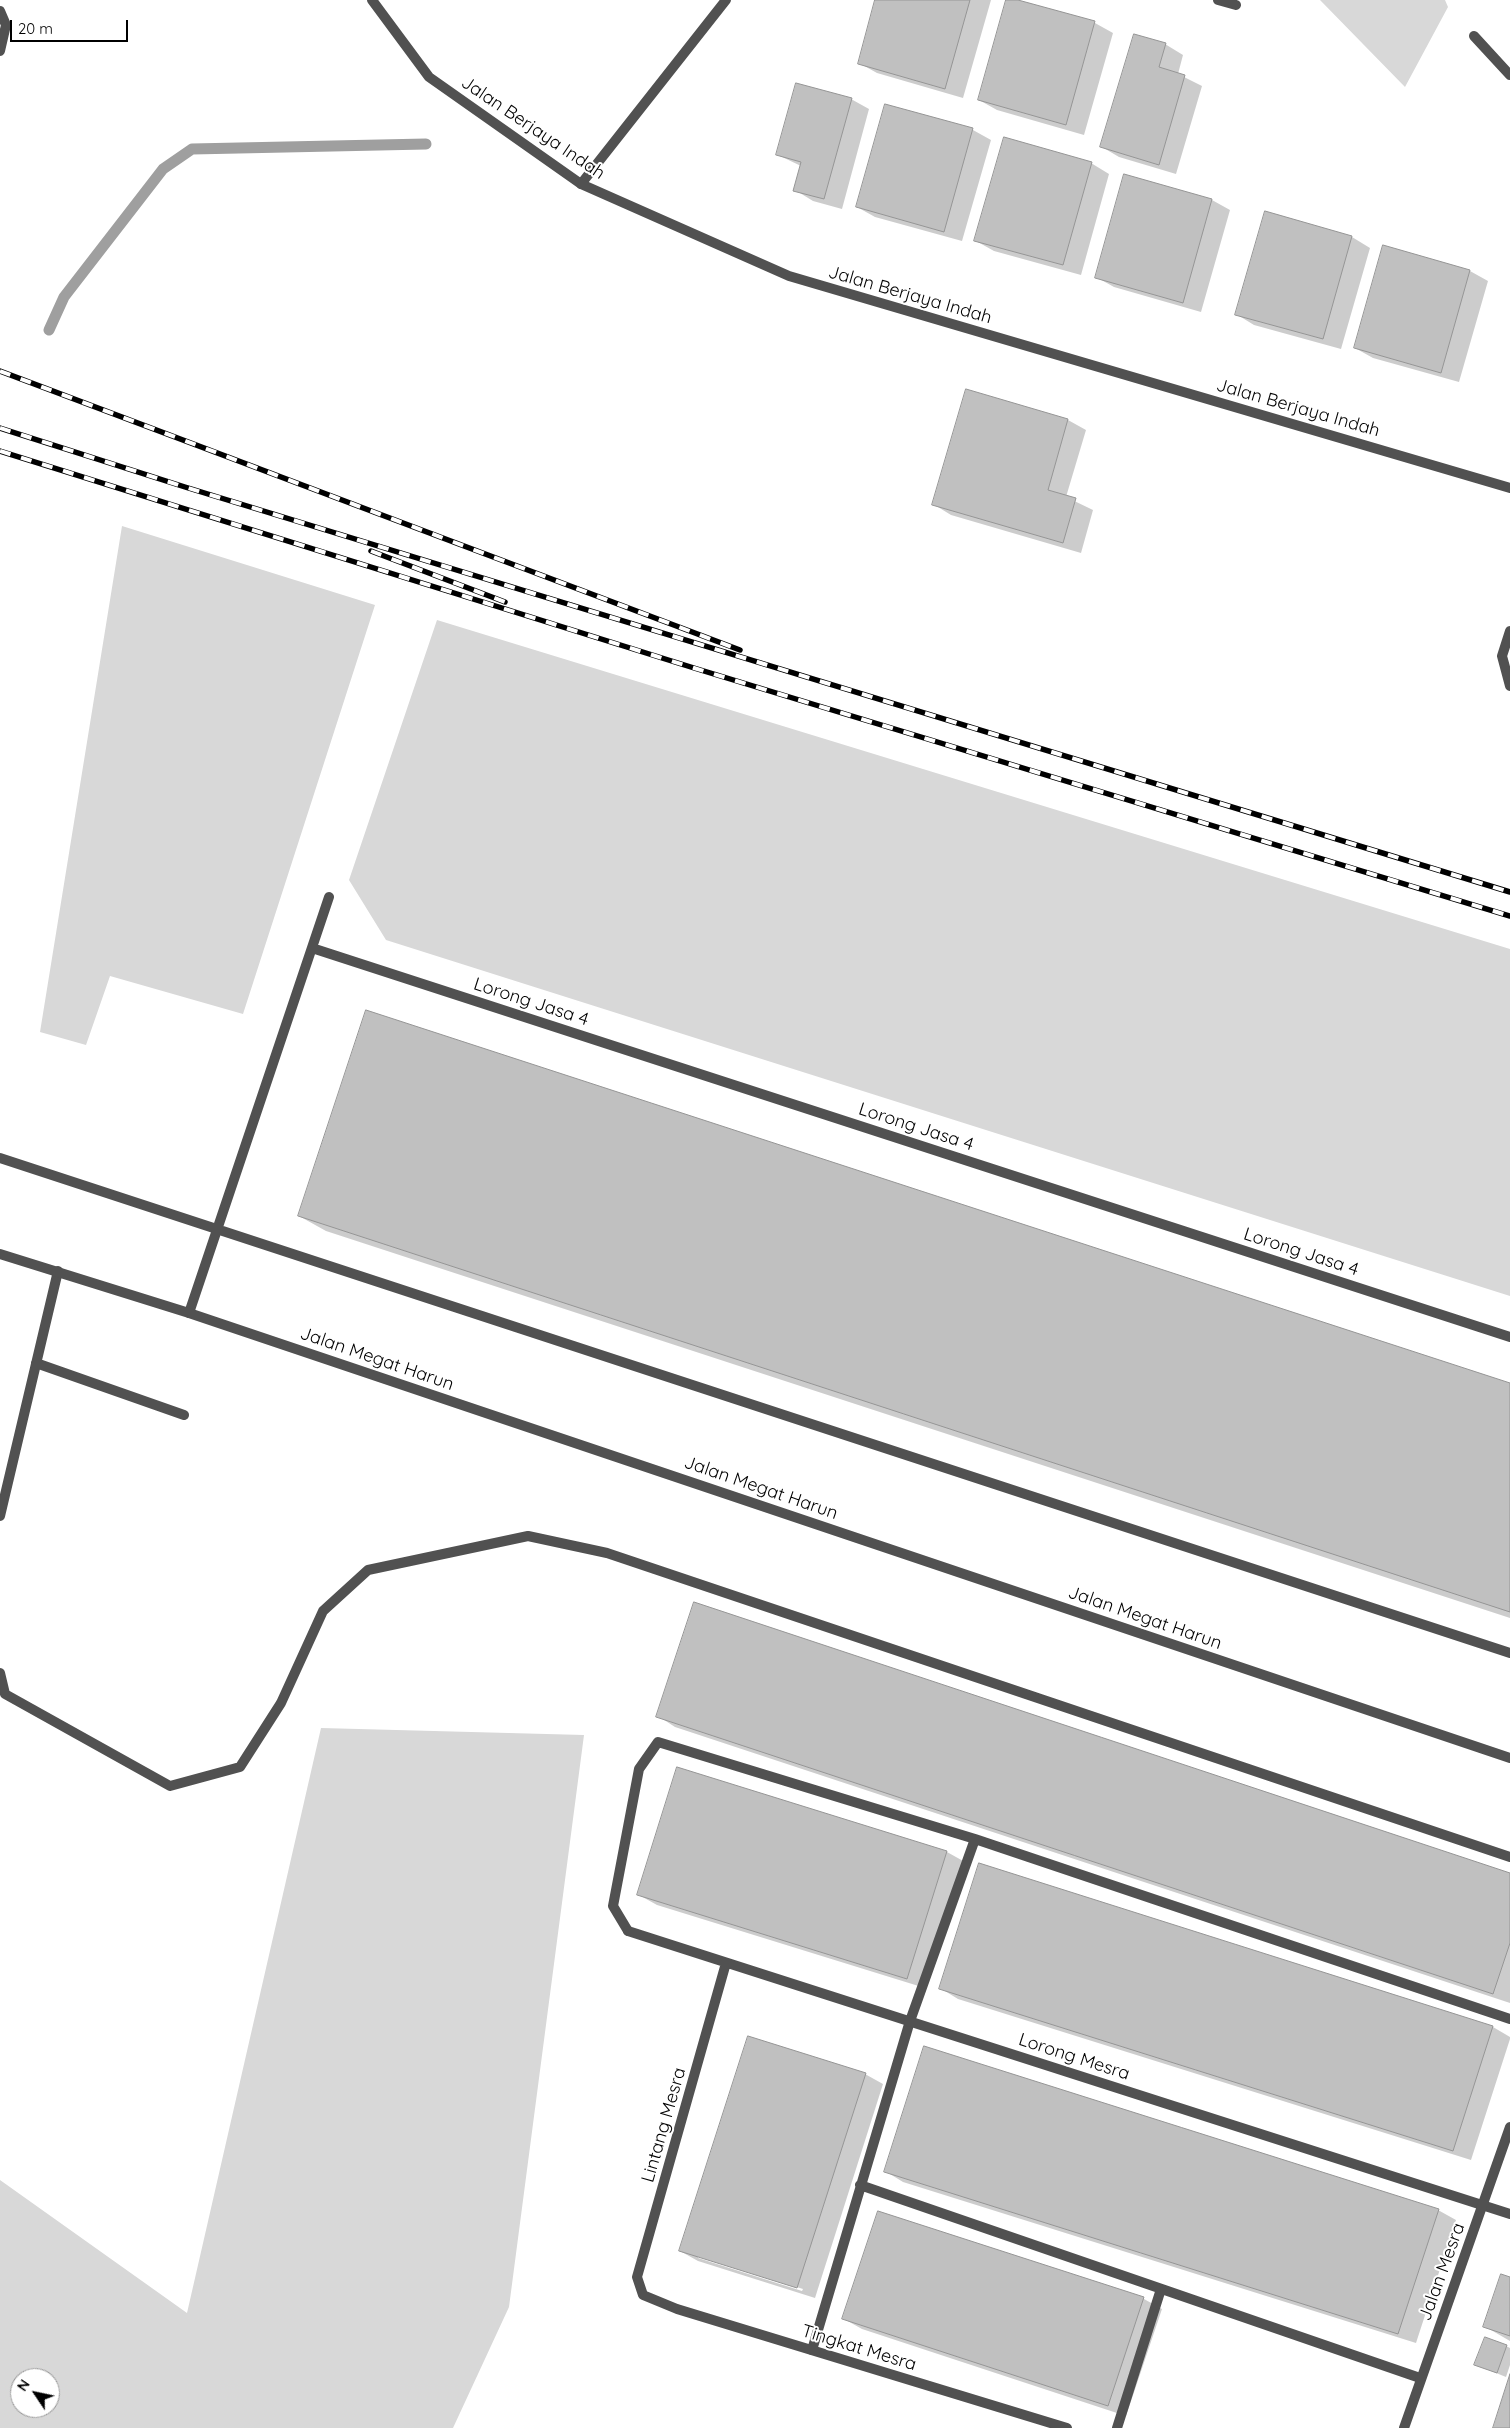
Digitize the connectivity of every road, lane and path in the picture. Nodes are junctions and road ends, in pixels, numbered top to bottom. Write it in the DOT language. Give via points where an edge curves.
graph roads {
  1 [pos="372,0"];
  2 [pos="726,0"];
  3 [pos="1218,0"];
  4 [pos="1236,4"];
  5 [pos="0,12"];
  6 [pos="1474,36"];
  7 [pos="0,51"];
  8 [pos="1510,75"];
  9 [pos="581,184"];
  10 [pos="1510,488"];
  11 [pos="1510,631"];
  12 [pos="1510,686"];
  13 [pos="329,897"];
  14 [pos="312,948"];
  15 [pos="0,1158"];
  16 [pos="217,1230"];
  17 [pos="0,1254"];
  18 [pos="58,1271"];
  19 [pos="189,1313"];
  20 [pos="1510,1337"];
  21 [pos="36,1363"];
  22 [pos="184,1415"];
  23 [pos="0,1516"];
  24 [pos="1510,1653"];
  25 [pos="0,1673"];
  26 [pos="1510,1758"];
  27 [pos="975,1839"];
  28 [pos="1510,1857"];
  29 [pos="726,1963"];
  30 [pos="1510,2019"];
  31 [pos="910,2022"];
  32 [pos="1510,2127"];
  33 [pos="860,2186"];
  34 [pos="1484,2206"];
  35 [pos="1510,2214"];
  36 [pos="1161,2289"];
  37 [pos="643,2295"];
  38 [pos="812,2350"];
  39 [pos="1420,2378"];
  40 [pos="1067,2428"];
  41 [pos="1117,2428"];
  42 [pos="1404,2428"];
  1 -- 9 [label="street, Jalan Berjaya Indah" via="429,78"];
  2 -- 9 [label="street"];
  3 -- 4 [label="street"];
  5 -- 7 [label="street" via="6,25"];
  6 -- 8 [label="street"];
  9 -- 10 [label="street, Jalan Berjaya Indah" via="789,276"];
  11 -- 12 [label="street" via="1502,656"];
  13 -- 14 [label="street"];
  14 -- 16 [label="street"];
  14 -- 20 [label="street, Lorong Jasa 4"];
  15 -- 16 [label="street"];
  16 -- 19 [label="street"];
  16 -- 24 [label="street"];
  17 -- 18 [label="street, Jalan Megat Harun"];
  18 -- 19 [label="street, Jalan Megat Harun"];
  18 -- 21 [label="street"];
  19 -- 26 [label="street, Jalan Megat Harun"];
  21 -- 22 [label="street"];
  21 -- 23 [label="street"];
  25 -- 28 [label="street" via="5,1694 170,1786 240,1767 281,1703 323,1610 368,1570 528,1536 607,1553"];
  27 -- 29 [label="street, Lorong Mesra" via="658,1742 640,1769 613,1906 628,1931"];
  27 -- 30 [label="street"];
  27 -- 31 [label="street"];
  29 -- 31 [label="street, Lorong Mesra"];
  29 -- 37 [label="street, Lintang Mesra" via="637,2277"];
  31 -- 33 [label="street"];
  31 -- 34 [label="street, Lorong Mesra"];
  32 -- 34 [label="street, Jalan Mesra"];
  33 -- 36 [label="street"];
  33 -- 38 [label="street"];
  34 -- 35 [label="street, Lorong Mesra"];
  34 -- 39 [label="street, Jalan Mesra"];
  36 -- 39 [label="street"];
  36 -- 41 [label="street"];
  37 -- 38 [label="street, Tingkat Mesra" via="677,2310"];
  38 -- 40 [label="street, Tingkat Mesra"];
  39 -- 42 [label="street, Jalan Mesra"];
}
